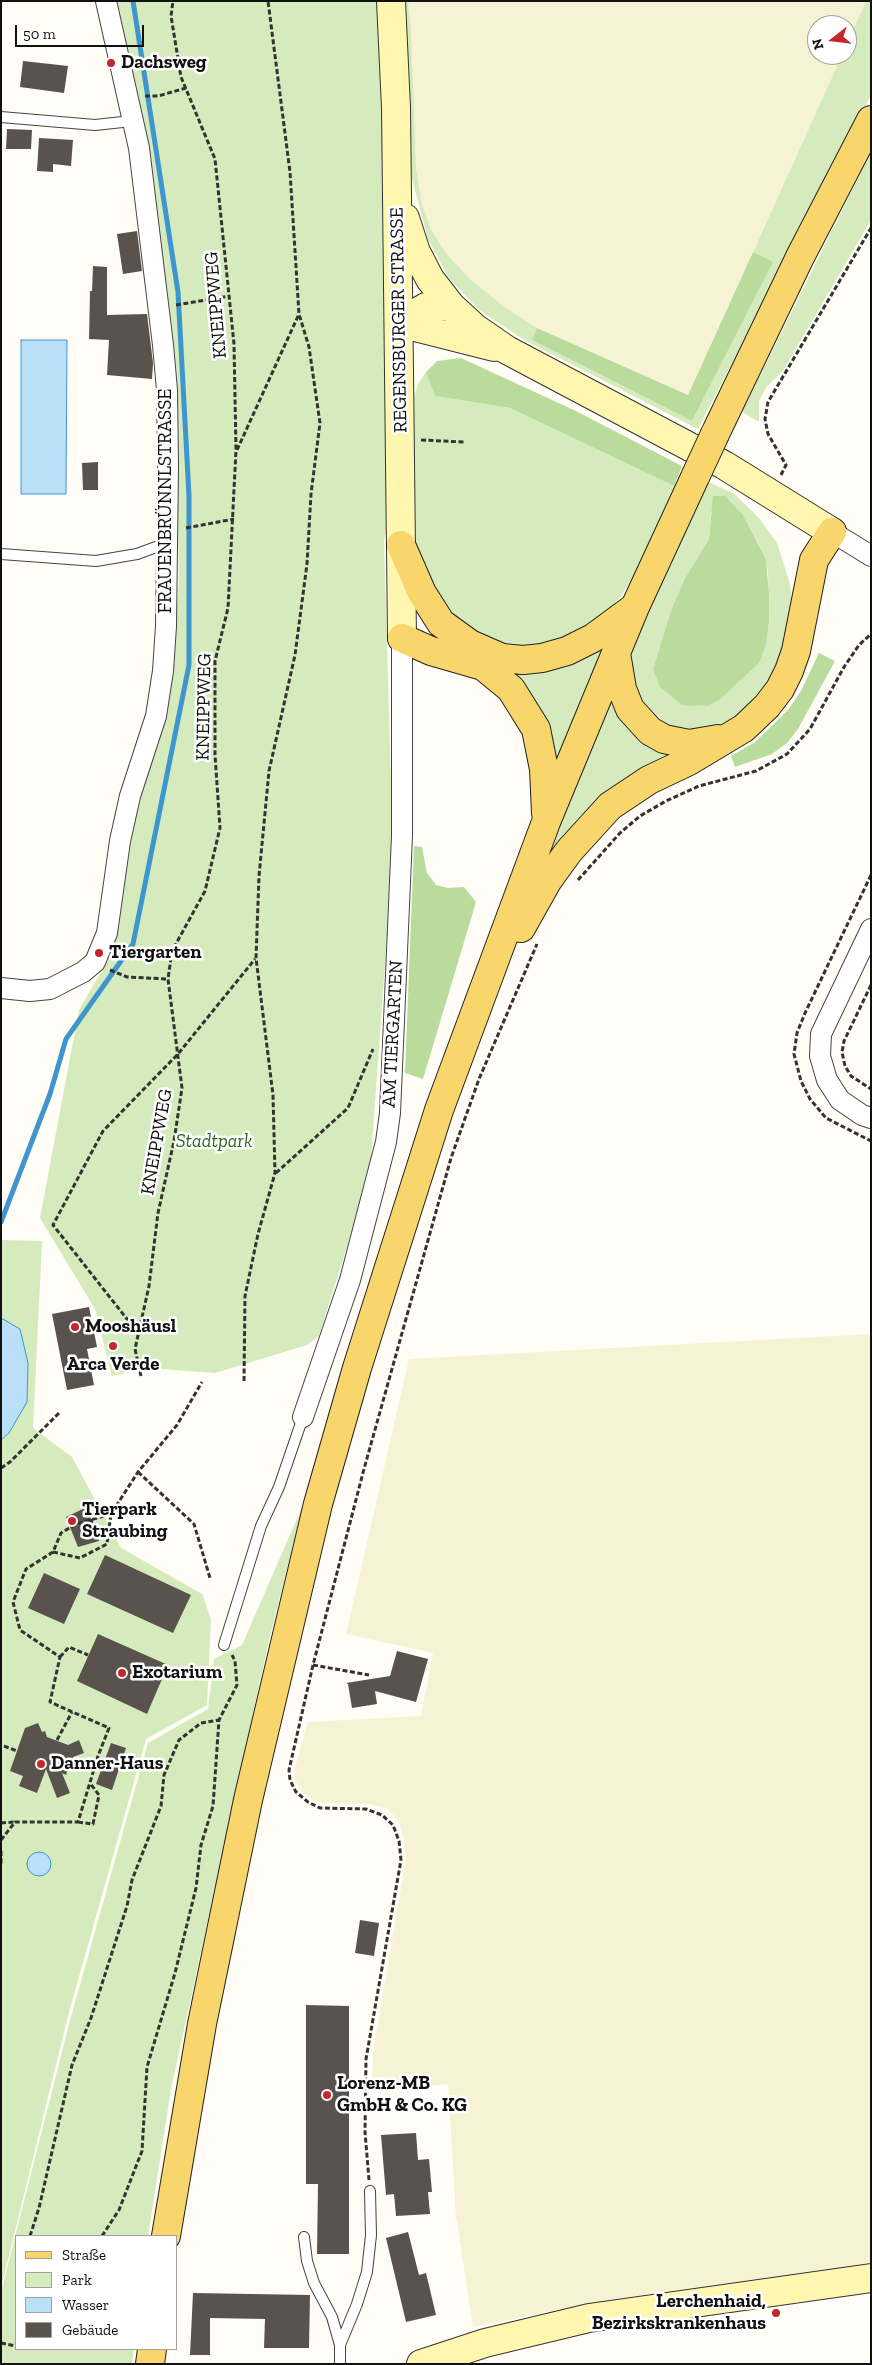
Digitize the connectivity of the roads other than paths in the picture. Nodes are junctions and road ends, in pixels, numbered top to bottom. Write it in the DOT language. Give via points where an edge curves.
graph roads {
  1 [pos="106,1"];
  2 [pos="390,1"];
  3 [pos="1,117"];
  4 [pos="871,120"];
  5 [pos="132,121"];
  6 [pos="398,192"];
  7 [pos="451,306"];
  8 [pos="398,323"];
  9 [pos="507,350"];
  10 [pos="832,532"];
  11 [pos="172,536"];
  12 [pos="401,545"];
  13 [pos="1,554"];
  14 [pos="871,556"];
  15 [pos="635,607"];
  16 [pos="441,623"];
  17 [pos="402,638"];
  18 [pos="616,653"];
  19 [pos="731,736"];
  20 [pos="546,822"];
  21 [pos="871,929"];
  22 [pos="1,988"];
  23 [pos="479,1004"];
  24 [pos="871,1118"];
  25 [pos="303,1417"];
  26 [pos="224,1645"];
  27 [pos="370,2191"];
  28 [pos="166,2235"];
  29 [pos="304,2237"];
  30 [pos="871,2278"];
  31 [pos="340,2345"];
  32 [pos="152,2350"];
  33 [pos="150,2364"];
  34 [pos="340,2364"];
  35 [pos="421,2364"];
  1 -- 5 [label="street, FRAUENBRÜNNLSTRASSE"];
  2 -- 6 [label="street, REGENSBURGER STRASSE"];
  3 -- 5 [label="lane" via="95,125"];
  4 -- 15 [label="main road, bridge" via="714,434"];
  5 -- 11 [label="street, FRAUENBRÜNNLSTRASSE" via="140,158 167,390"];
  6 -- 7 [label="street" via="416,252"];
  6 -- 8 [label="street, REGENSBURGER STRASSE"];
  7 -- 8 [label="street" via="426,307"];
  7 -- 9 [label="street"];
  8 -- 9 [label="street"];
  8 -- 12 [label="street, REGENSBURGER STRASSE"];
  9 -- 10 [label="street" via="724,465"];
  10 -- 14 [label="street"];
  10 -- 19 [label="main road" via="814,560 789,671 767,706"];
  11 -- 13 [label="lane" via="129,556 96,561"];
  11 -- 22 [label="street, FRAUENBRÜNNLSTRASSE" via="163,672 156,716 130,796 107,933 95,962 67,982 50,989 30,991"];
  12 -- 16 [label="main road" via="422,593"];
  12 -- 17 [label="street, REGENSBURGER STRASSE"];
  15 -- 16 [label="main road" via="593,638 567,651 523,660 502,658 470,644"];
  15 -- 18 [label="main road"];
  16 -- 17 [label="main road"];
  17 -- 20 [label="main road" via="431,651 483,666 511,689 536,729 542,752"];
  17 -- 25 [label="street, AM TIERGARTEN" via="402,836 390,1113 386,1142 350,1280"];
  18 -- 19 [label="main road" via="628,704 650,731 673,742 689,744"];
  18 -- 20 [label="main road"];
  19 -- 23 [label="main road" via="632,790 610,806 590,827 548,880"];
  20 -- 23 [label="main road"];
  21 -- 24 [label="street" via="821,1034 820,1056 827,1080 840,1100"];
  23 -- 28 [label="main road" via="439,1110 399,1232 318,1504 224,1912"];
  25 -- 26 [label="lane" via="261,1526"];
  27 -- 31 [label="lane" via="371,2236 367,2272"];
  29 -- 31 [label="lane" via="314,2284 332,2317"];
  30 -- 35 [label="street" via="589,2318 485,2343"];
  31 -- 34 [label="lane"];
  32 -- 33 [label="main road"];
}
